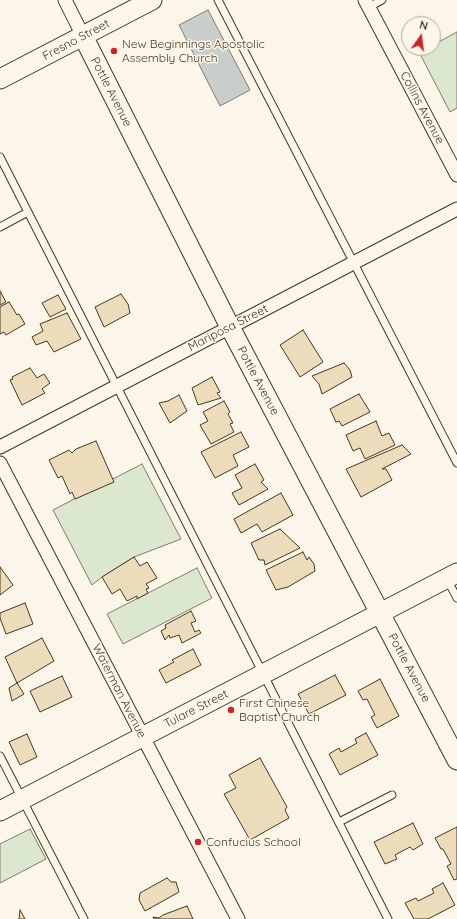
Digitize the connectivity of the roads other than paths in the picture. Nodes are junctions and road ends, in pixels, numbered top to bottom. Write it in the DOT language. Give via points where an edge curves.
graph roads {
  1 [pos="65,0"];
  2 [pos="152,0"];
  3 [pos="218,0"];
  4 [pos="382,0"];
  5 [pos="367,4"];
  6 [pos="83,36"];
  7 [pos="0,79"];
  8 [pos="0,157"];
  9 [pos="457,174"];
  10 [pos="457,209"];
  11 [pos="28,212"];
  12 [pos="0,227"];
  13 [pos="354,263"];
  14 [pos="230,327"];
  15 [pos="117,386"];
  16 [pos="0,447"];
  17 [pos="0,463"];
  18 [pos="457,463"];
  19 [pos="452,576"];
  20 [pos="457,598"];
  21 [pos="380,614"];
  22 [pos="263,674"];
  23 [pos="142,736"];
  24 [pos="0,756"];
  25 [pos="457,760"];
  26 [pos="392,795"];
  27 [pos="22,800"];
  28 [pos="0,811"];
  29 [pos="339,822"];
  30 [pos="84,919"];
  31 [pos="238,919"];
  32 [pos="388,919"];
  1 -- 6 [label="street, Pottle Avenue"];
  2 -- 6 [label="street, Fresno Street"];
  3 -- 13 [label="lane"];
  4 -- 5 [label="lane"];
  5 -- 9 [label="street, Collins Avenue"];
  6 -- 7 [label="street, Fresno Street"];
  6 -- 14 [label="street, Pottle Avenue"];
  8 -- 11 [label="lane"];
  10 -- 13 [label="street, Mariposa Street"];
  11 -- 12 [label="lane"];
  11 -- 15 [label="lane"];
  13 -- 14 [label="street, Mariposa Street"];
  13 -- 18 [label="lane"];
  14 -- 15 [label="street, Mariposa Street"];
  14 -- 21 [label="street, Pottle Avenue"];
  15 -- 16 [label="street, Mariposa Street"];
  15 -- 22 [label="lane"];
  17 -- 23 [label="street, Waterman Avenue"];
  19 -- 20 [label="lane"];
  19 -- 21 [label="street, Tulare Street"];
  21 -- 22 [label="street, Tulare Street"];
  21 -- 25 [label="street, Pottle Avenue"];
  22 -- 23 [label="street, Tulare Street"];
  22 -- 29 [label="lane"];
  23 -- 27 [label="street, Tulare Street"];
  23 -- 31 [label="street, Waterman Avenue"];
  24 -- 27 [label="lane"];
  26 -- 29 [label="lane"];
  27 -- 28 [label="street, Tulare Street"];
  27 -- 30 [label="lane"];
  29 -- 32 [label="lane"];
}
